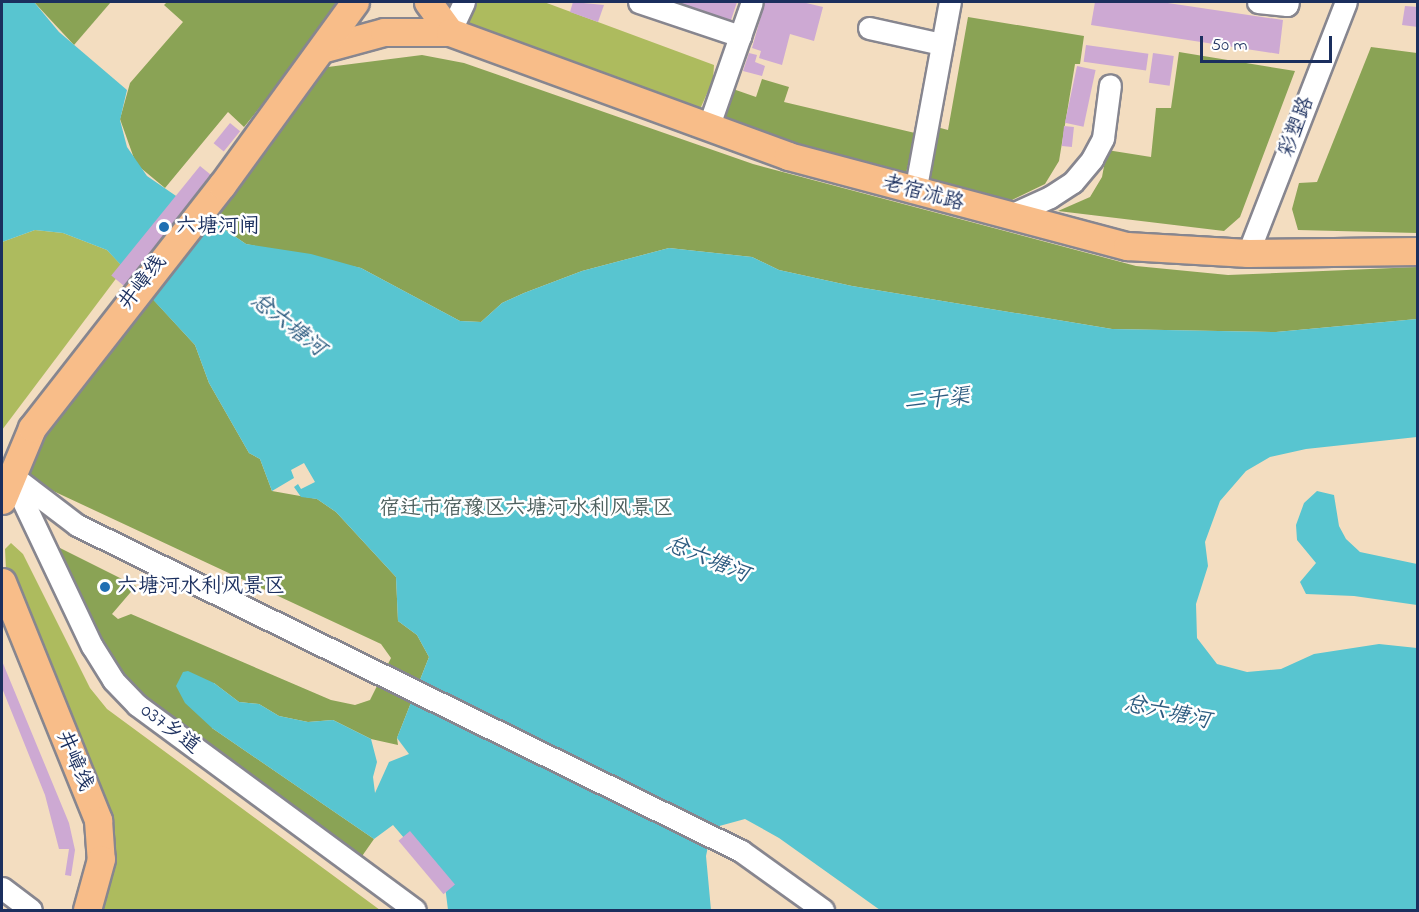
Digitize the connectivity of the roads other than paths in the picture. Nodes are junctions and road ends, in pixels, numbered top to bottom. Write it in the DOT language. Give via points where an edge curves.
graph roads {
  1 [pos="355,2"];
  2 [pos="428,2"];
  3 [pos="464,2"];
  4 [pos="639,2"];
  5 [pos="752,2"];
  6 [pos="950,2"];
  7 [pos="1258,2"];
  8 [pos="1288,2"];
  9 [pos="1346,2"];
  10 [pos="869,28"];
  11 [pos="450,32"];
  12 [pos="740,36"];
  13 [pos="941,45"];
  14 [pos="325,48"];
  15 [pos="1110,85"];
  16 [pos="708,128"];
  17 [pos="915,192"];
  18 [pos="1008,216"];
  19 [pos="1418,251"];
  20 [pos="1248,253"];
  21 [pos="10,474"];
  22 [pos="2,500"];
  23 [pos="2,582"];
  24 [pos="6,604"];
  25 [pos="2,888"];
  26 [pos="31,910"];
  27 [pos="87,910"];
  28 [pos="415,910"];
  29 [pos="822,910"];
  1 -- 14 [label="main road, 井嶂线"];
  2 -- 11 [label="main road"];
  3 -- 11 [label="street"];
  4 -- 12 [label="street"];
  5 -- 12 [label="street"];
  6 -- 13 [label="street"];
  7 -- 8 [label="street"];
  9 -- 20 [label="street, 彩塑路"];
  10 -- 13 [label="street"];
  11 -- 14 [label="main road, 老宿沭路" via="384,32"];
  11 -- 16 [label="main road, 老宿沭路"];
  12 -- 16 [label="street"];
  13 -- 17 [label="street"];
  14 -- 21 [label="main road, 井嶂线" via="32,428"];
  15 -- 18 [label="street" via="1103,138 1092,159 1074,182"];
  16 -- 17 [label="main road, 老宿沭路" via="788,156"];
  17 -- 18 [label="main road, 老宿沭路"];
  18 -- 20 [label="main road, 老宿沭路" via="1127,246"];
  19 -- 20 [label="main road, 老宿沭路"];
  21 -- 22 [label="main road, 井嶂线"];
  21 -- 28 [label="street, 037乡道" via="92,646 113,680 137,705"];
  21 -- 29 [label="street" via="77,525 741,851"];
  23 -- 24 [label="main road, 井嶂线"];
  24 -- 27 [label="main road, 井嶂线" via="98,820 101,859"];
  25 -- 26 [label="street"];
}
